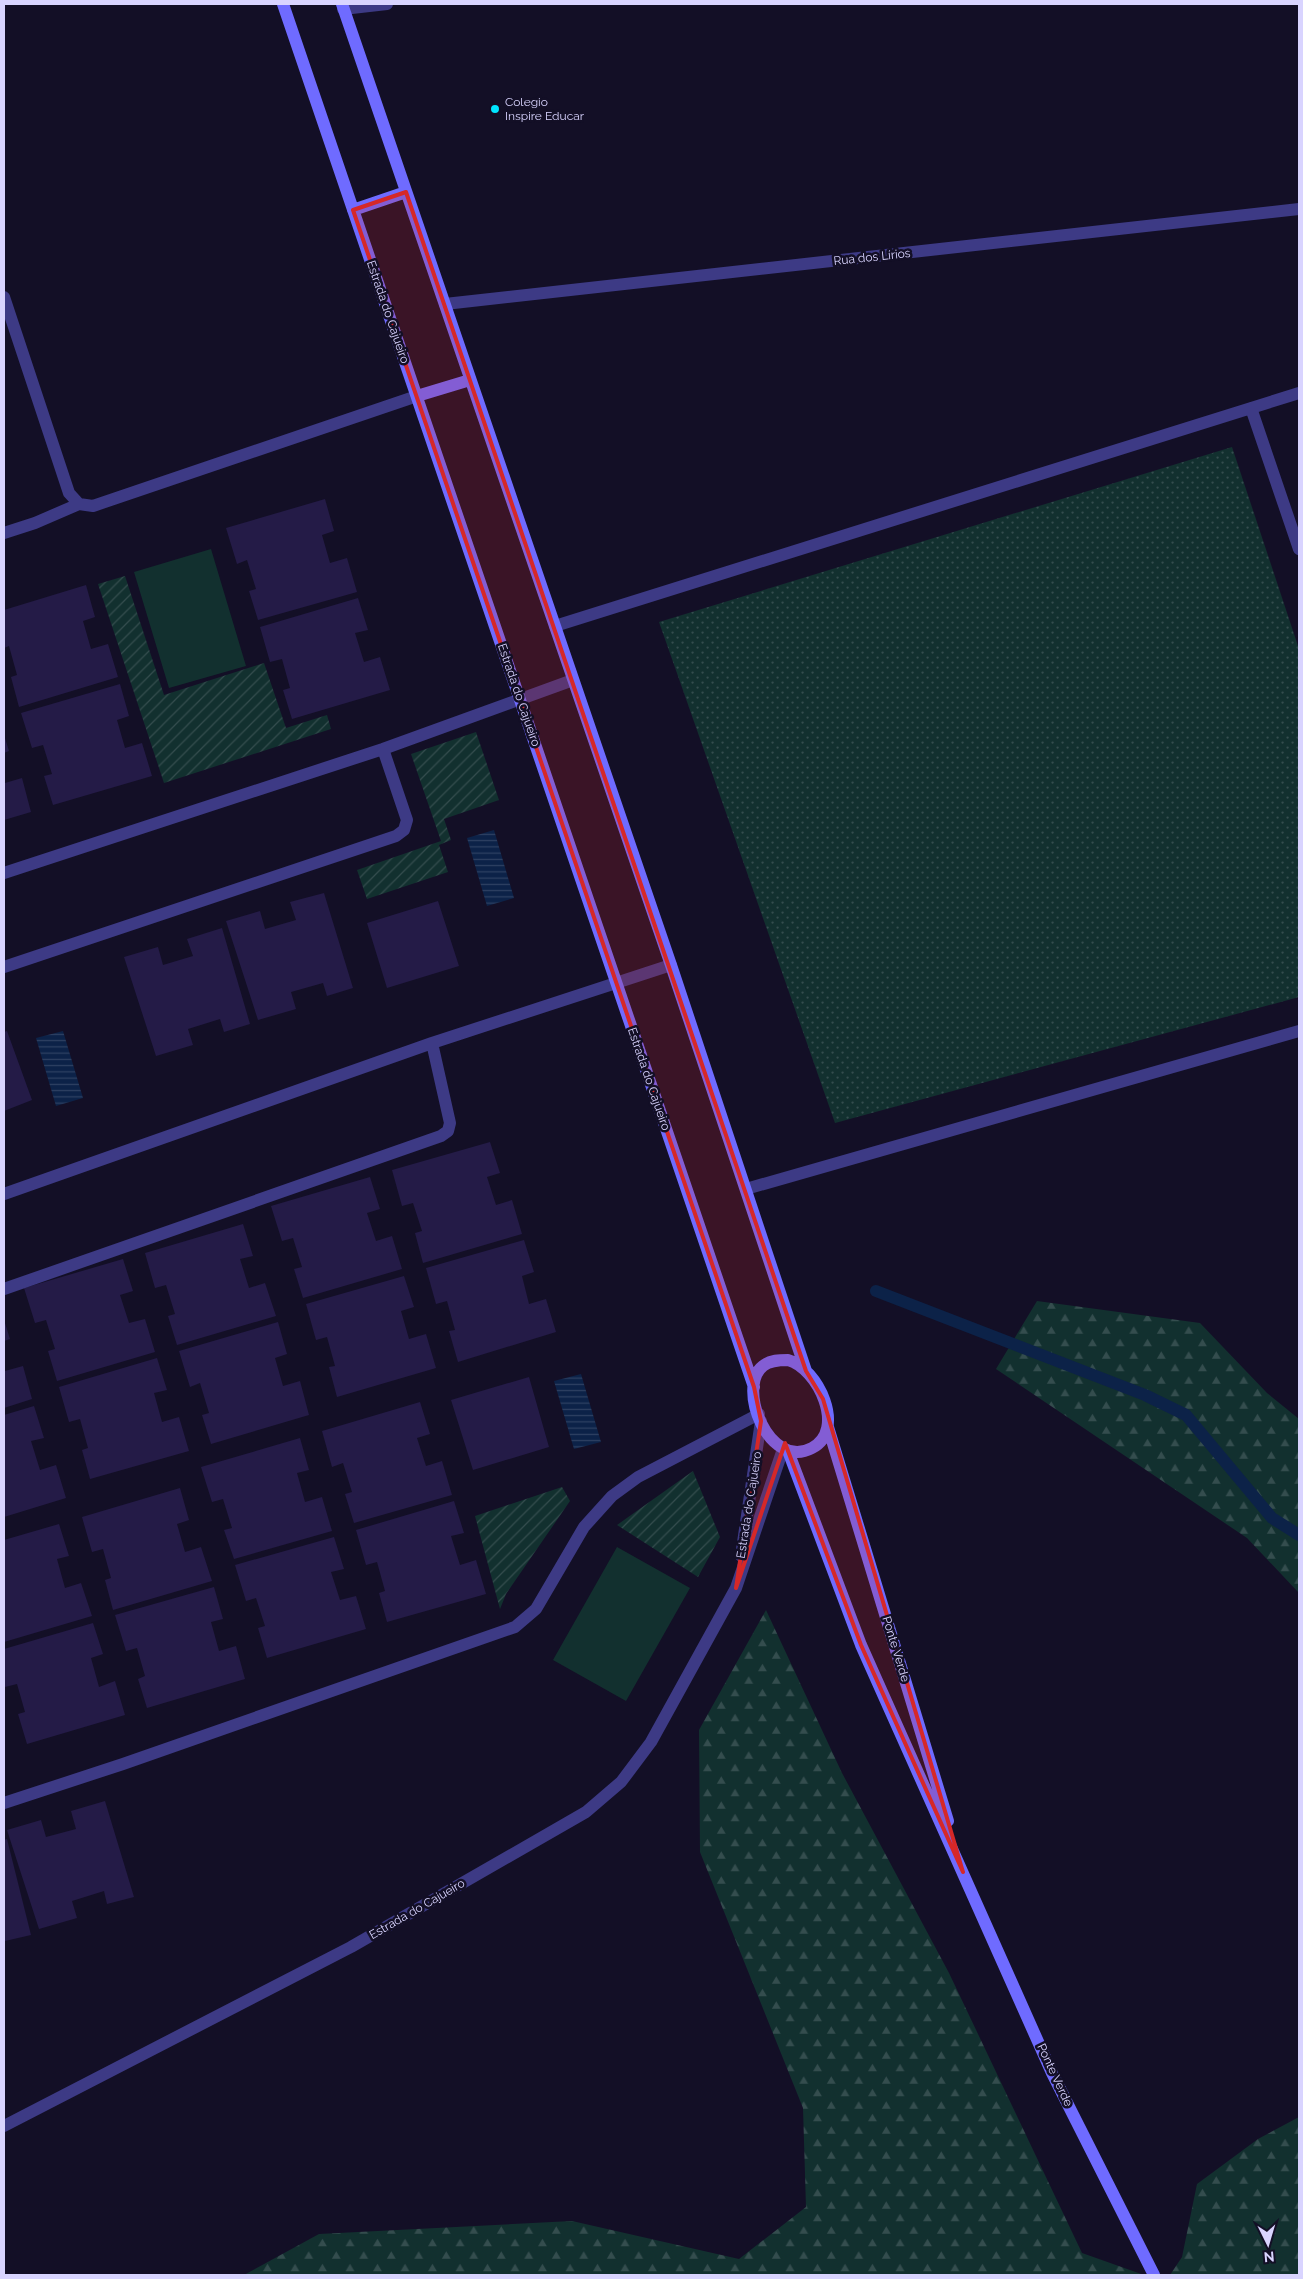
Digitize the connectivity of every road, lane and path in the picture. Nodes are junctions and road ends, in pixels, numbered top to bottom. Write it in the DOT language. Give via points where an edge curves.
graph roads {
  1 [pos="283,4"];
  2 [pos="387,4"];
  3 [pos="342,6"];
  4 [pos="406,192"];
  5 [pos="1299,209"];
  6 [pos="354,210"];
  7 [pos="4,297"];
  8 [pos="445,304"];
  9 [pos="470,380"];
  10 [pos="1299,392"];
  11 [pos="417,396"];
  12 [pos="1250,408"];
  13 [pos="78,504"];
  14 [pos="4,533"];
  15 [pos="1299,549"];
  16 [pos="555,626"];
  17 [pos="573,680"];
  18 [pos="520,700"];
  19 [pos="383,749"];
  20 [pos="4,873"];
  21 [pos="671,965"];
  22 [pos="4,967"];
  23 [pos="616,982"];
  24 [pos="1299,1030"];
  25 [pos="432,1043"];
  26 [pos="746,1189"];
  27 [pos="4,1194"];
  28 [pos="4,1289"];
  29 [pos="806,1371"];
  30 [pos="754,1387"];
  31 [pos="760,1418"];
  32 [pos="828,1427"];
  33 [pos="786,1450"];
  34 [pos="736,1588"];
  35 [pos="4,1803"];
  36 [pos="963,1872"];
  37 [pos="4,2126"];
  38 [pos="1154,2275"];
  1 -- 6 [label="main road, Estrada do Cajueiro"];
  2 -- 3 [label="street"];
  3 -- 4 [label="main road"];
  4 -- 6 [label="main road"];
  4 -- 8 [label="main road"];
  5 -- 8 [label="street, Rua dos Lírios"];
  6 -- 11 [label="main road, Estrada do Cajueiro"];
  7 -- 13 [label="street" via="69,493"];
  8 -- 9 [label="main road"];
  9 -- 11 [label="main road"];
  9 -- 16 [label="main road"];
  10 -- 12 [label="street"];
  11 -- 13 [label="street" via="93,506"];
  11 -- 18 [label="main road, Estrada do Cajueiro"];
  12 -- 15 [label="street"];
  12 -- 16 [label="street"];
  13 -- 14 [label="street"];
  16 -- 17 [label="main road"];
  17 -- 18 [label="street"];
  17 -- 21 [label="main road"];
  18 -- 19 [label="street"];
  18 -- 23 [label="main road, Estrada do Cajueiro"];
  19 -- 20 [label="street"];
  19 -- 22 [label="street" via="407,820 404,830 396,836"];
  21 -- 23 [label="street"];
  21 -- 26 [label="main road"];
  23 -- 25 [label="street"];
  23 -- 30 [label="main road, Estrada do Cajueiro"];
  24 -- 26 [label="street"];
  25 -- 27 [label="street"];
  25 -- 28 [label="street" via="450,1123 448,1131 441,1136"];
  26 -- 29 [label="main road"];
  29 -- 30 [label="main road" via="788,1360 772,1362 757,1373"];
  29 -- 32 [label="main road" via="815,1381 823,1399"];
  30 -- 31 [label="main road"];
  31 -- 33 [label="main road" via="766,1434"];
  31 -- 34 [label="street, Estrada do Cajueiro"];
  31 -- 35 [label="street" via="638,1477 612,1496 584,1527 536,1609 515,1627"];
  32 -- 33 [label="main road" via="820,1443 812,1448 802,1452"];
  32 -- 36 [label="main road, Ponte Verde"];
  33 -- 34 [label="street, Estrada do Cajueiro"];
  33 -- 36 [label="main road, Ponte Verde" via="861,1645"];
  34 -- 37 [label="street, Estrada do Cajueiro" via="651,1742 621,1782 586,1812 351,1947"];
  36 -- 38 [label="main road, Ponte Verde" via="1052,2073"];
}
